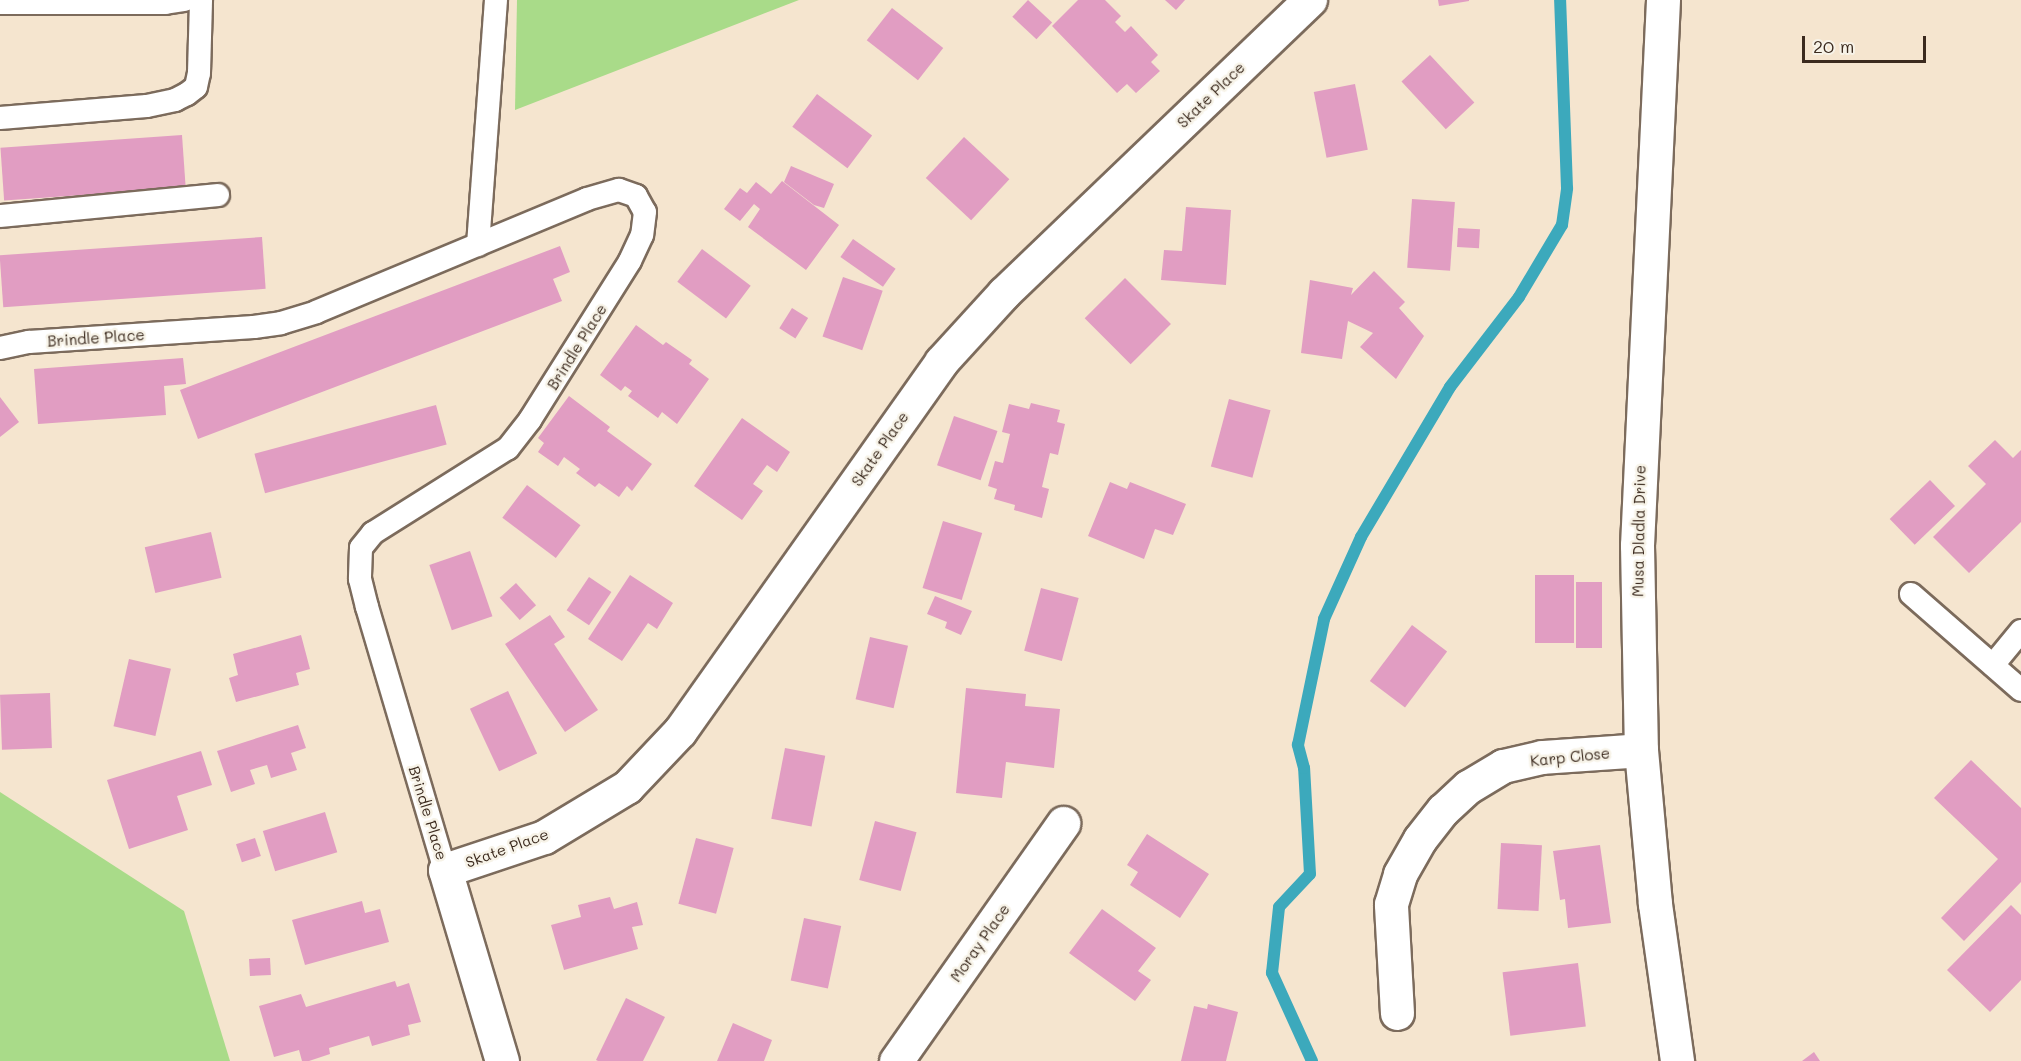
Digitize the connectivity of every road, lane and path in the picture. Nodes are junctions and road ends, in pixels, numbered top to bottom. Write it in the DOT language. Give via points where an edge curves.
graph roads {
  1 [pos="185,0"];
  2 [pos="201,0"];
  3 [pos="496,0"];
  4 [pos="1310,0"];
  5 [pos="1663,0"];
  6 [pos="0,3"];
  7 [pos="0,118"];
  8 [pos="218,195"];
  9 [pos="0,216"];
  10 [pos="478,245"];
  11 [pos="0,348"];
  12 [pos="1911,594"];
  13 [pos="2021,631"];
  14 [pos="1993,665"];
  15 [pos="2021,690"];
  16 [pos="1641,750"];
  17 [pos="1062,823"];
  18 [pos="445,870"];
  19 [pos="1397,1013"];
  20 [pos="502,1061"];
  21 [pos="896,1061"];
  22 [pos="1677,1061"];
  1 -- 6 [label="lane"];
  2 -- 7 [label="lane" via="199,73 196,87 187,94 147,106"];
  3 -- 10 [label="lane"];
  4 -- 18 [label="street, Skate Place" via="1004,293 941,362 680,731 627,787 544,837"];
  5 -- 16 [label="street, Musa Dladla Drive" via="1637,545"];
  8 -- 9 [label="lane"];
  10 -- 11 [label="lane, Brindle Place" via="281,323 29,342"];
  10 -- 18 [label="lane, Brindle Place" via="619,190 636,195 645,212 642,235 630,261 530,420 508,448 373,533 361,548 360,579 366,607"];
  12 -- 14 [label="lane"];
  13 -- 14 [label="lane"];
  14 -- 15 [label="lane"];
  16 -- 19 [label="street, Karp Close" via="1542,757 1503,766 1468,787 1443,810 1400,874 1391,904"];
  16 -- 22 [label="street, Musa Dladla Drive" via="1655,904"];
  17 -- 21 [label="street, Moray Place"];
  18 -- 20 [label="street, Brindle Place"];
}
